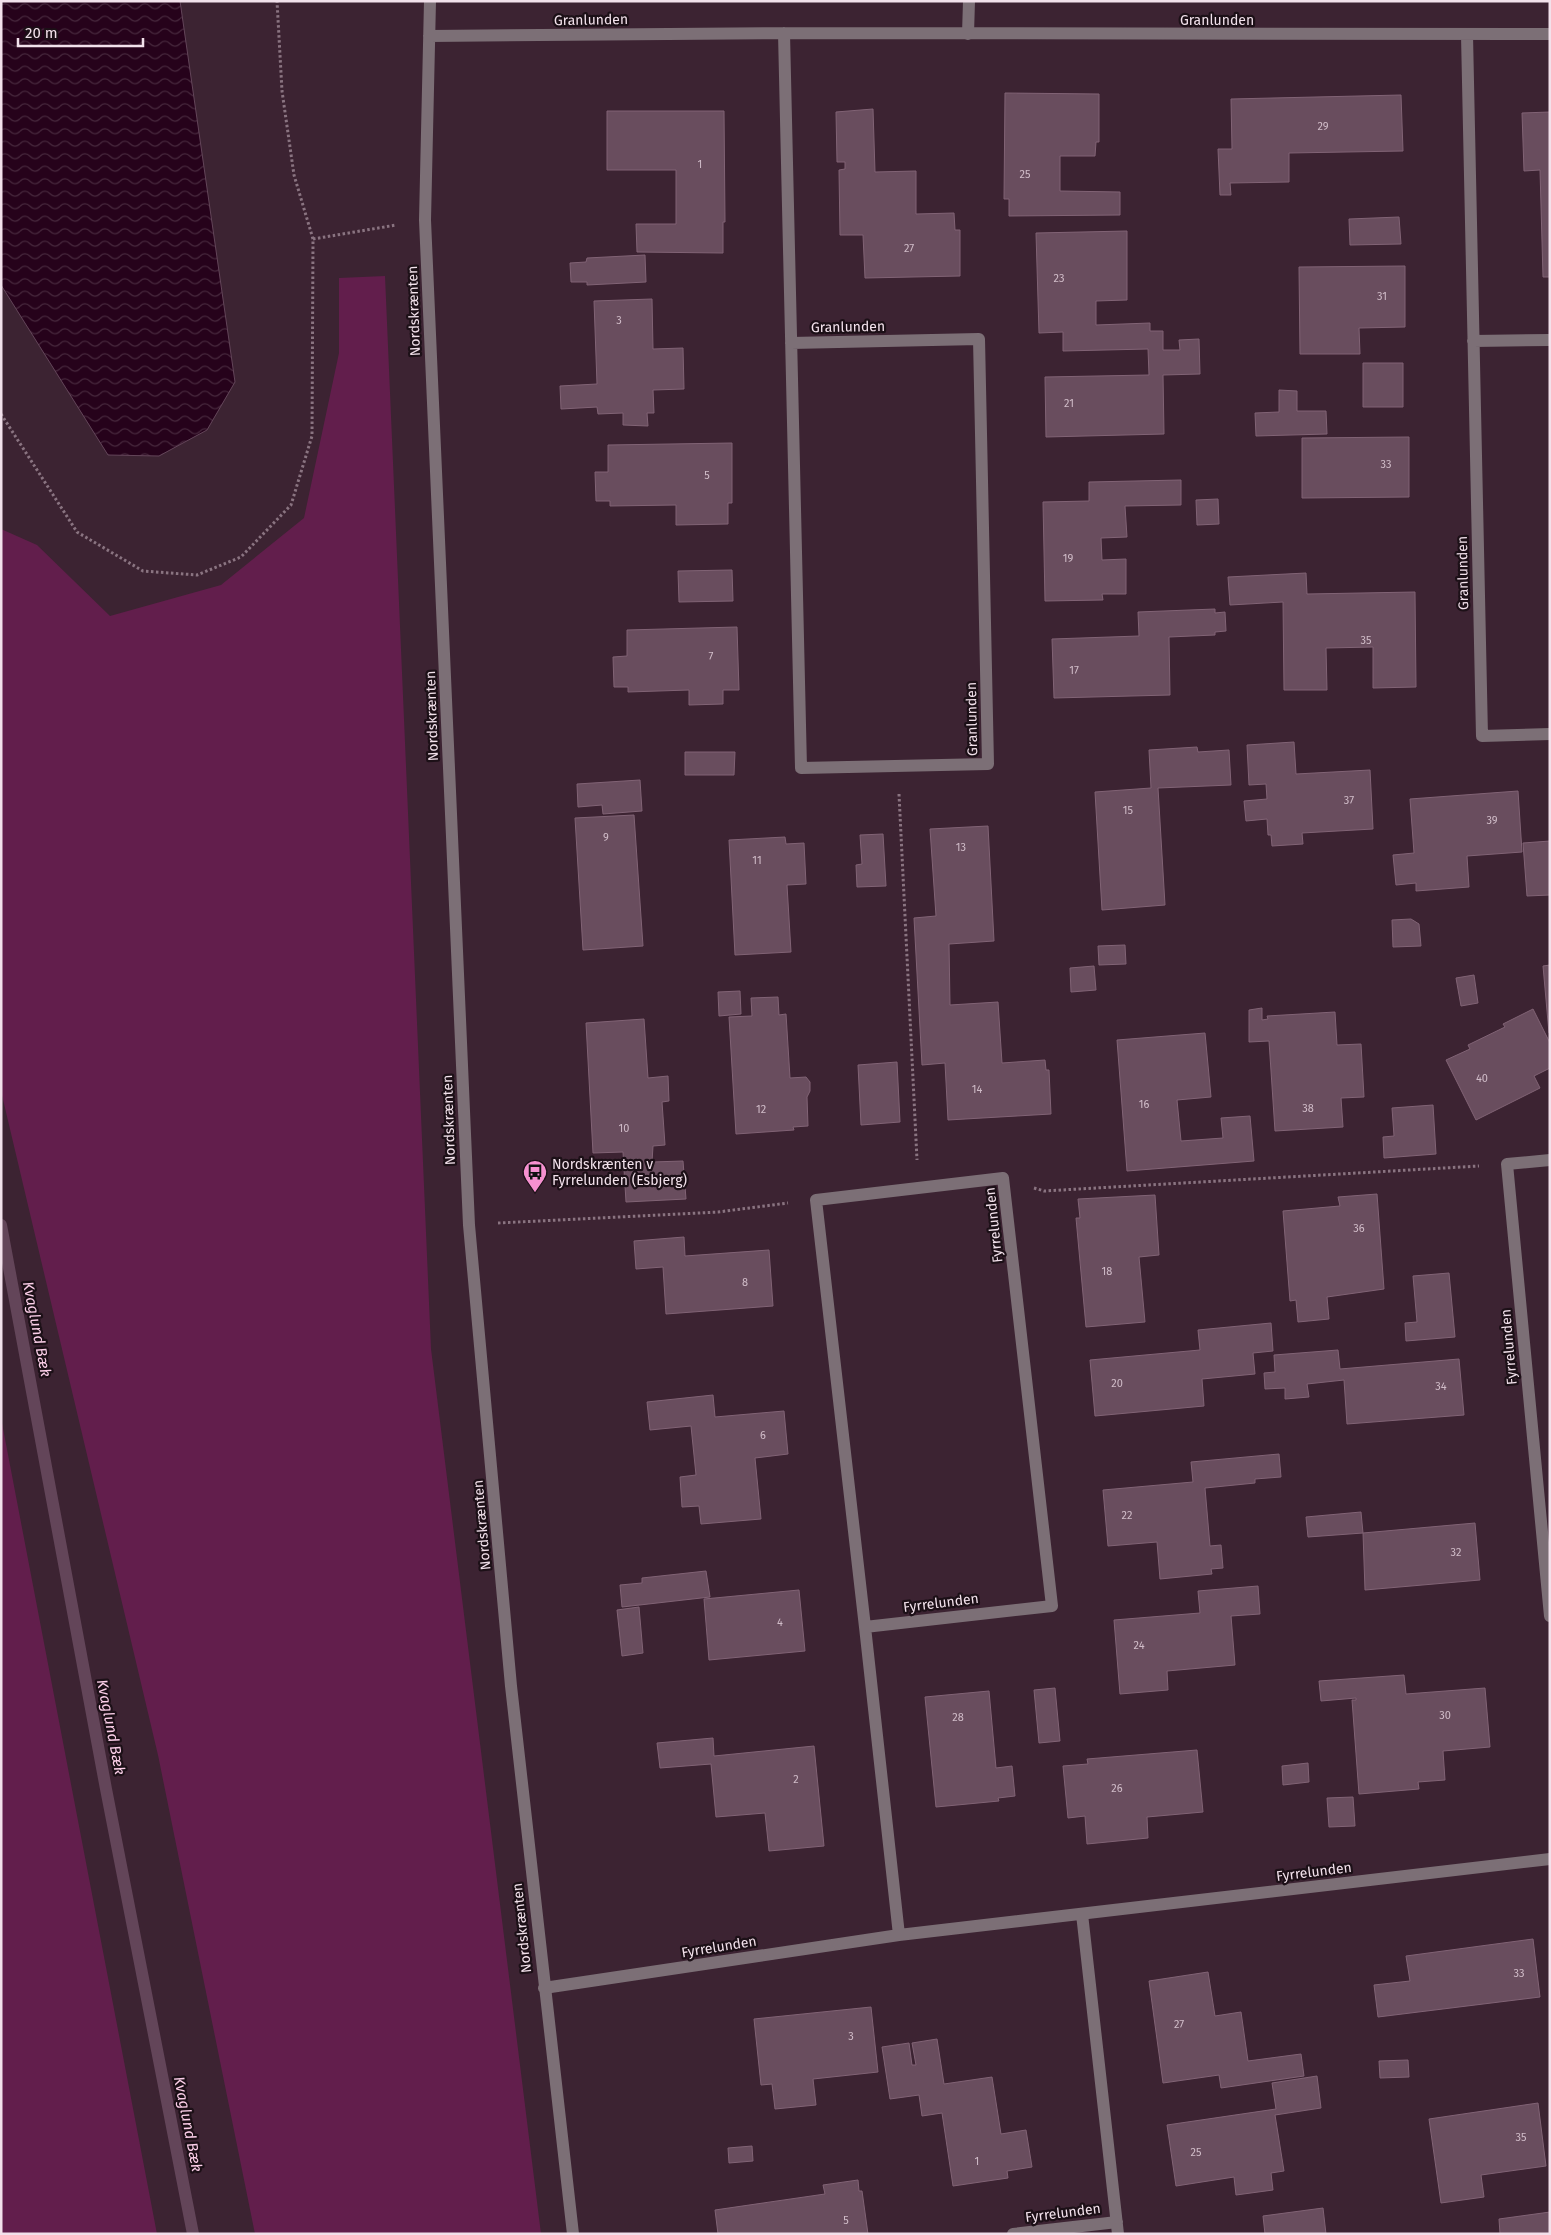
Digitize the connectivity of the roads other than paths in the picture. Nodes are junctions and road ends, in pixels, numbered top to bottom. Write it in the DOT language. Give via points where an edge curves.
graph roads {
  1 [pos="430,1"];
  2 [pos="969,1"];
  3 [pos="784,33"];
  4 [pos="968,34"];
  5 [pos="1550,34"];
  6 [pos="1467,35"];
  7 [pos="429,36"];
  8 [pos="1550,340"];
  9 [pos="1473,342"];
  10 [pos="791,343"];
  11 [pos="1550,734"];
  12 [pos="1550,1160"];
  13 [pos="1548,1570"];
  14 [pos="1550,1616"];
  15 [pos="865,1627"];
  16 [pos="1550,1859"];
  17 [pos="1082,1914"];
  18 [pos="899,1935"];
  19 [pos="544,1988"];
  20 [pos="1118,2228"];
  21 [pos="573,2234"];
  22 [pos="1013,2234"];
  1 -- 7 [label="street, Nordskrænten"];
  2 -- 4 [label="street"];
  3 -- 4 [label="street, Granlunden"];
  3 -- 7 [label="street, Granlunden"];
  3 -- 10 [label="street, Granlunden"];
  4 -- 6 [label="street, Granlunden"];
  5 -- 6 [label="street, Granlunden"];
  6 -- 9 [label="street, Granlunden"];
  7 -- 19 [label="street, Nordskrænten" via="425,220 469,1225 510,1676"];
  8 -- 9 [label="street"];
  9 -- 11 [label="street, Granlunden" via="1482,736"];
  10 -- 10 [label="street, Granlunden" via="801,768 988,764 978,339"];
  12 -- 13 [label="street, Fyrrelunden" via="1507,1164"];
  13 -- 14 [label="street, Fyrrelunden"];
  15 -- 15 [label="street, Fyrrelunden" via="1052,1606 1003,1178 816,1200"];
  15 -- 18 [label="street"];
  16 -- 17 [label="street, Fyrrelunden"];
  17 -- 18 [label="street, Fyrrelunden"];
  17 -- 20 [label="street, Fyrrelunden"];
  18 -- 19 [label="street, Fyrrelunden"];
  19 -- 21 [label="street, Nordskrænten"];
  20 -- 22 [label="street, Fyrrelunden"];
}
